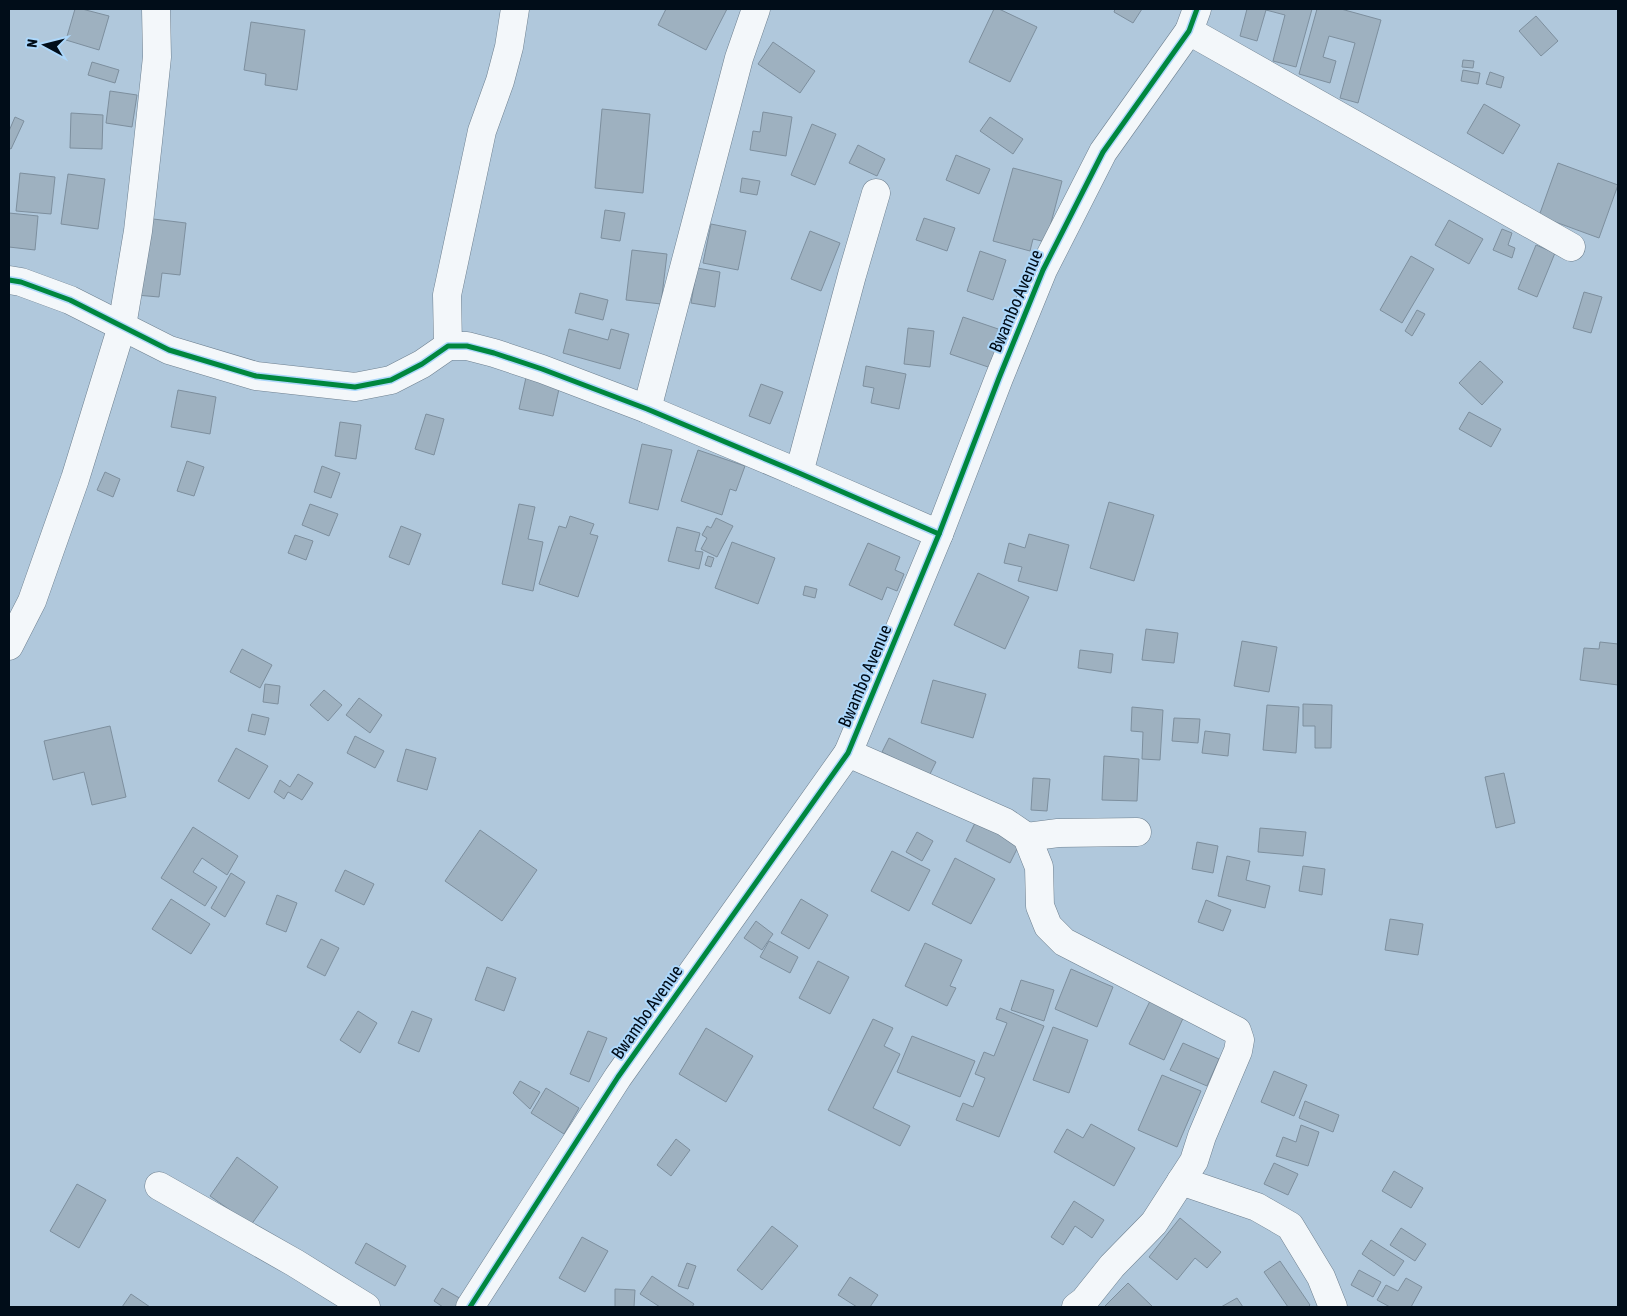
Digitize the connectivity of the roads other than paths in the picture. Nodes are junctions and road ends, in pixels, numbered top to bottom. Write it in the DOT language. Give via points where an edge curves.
graph roads {
  1 [pos="156,9"];
  2 [pos="515,9"];
  3 [pos="756,9"];
  4 [pos="1192,20"];
  5 [pos="876,193"];
  6 [pos="1571,247"];
  7 [pos="9,280"];
  8 [pos="122,326"];
  9 [pos="448,346"];
  10 [pos="647,409"];
  11 [pos="799,473"];
  12 [pos="939,534"];
  13 [pos="9,646"];
  14 [pos="848,752"];
  15 [pos="1137,832"];
  16 [pos="1027,837"];
  17 [pos="1181,1181"];
  18 [pos="159,1186"];
  19 [pos="476,1305"];
  20 [pos="366,1307"];
  21 [pos="1076,1307"];
  22 [pos="1333,1307"];
  1 -- 8 [label="street" via="157,58 148,142 138,231"];
  2 -- 9 [label="street" via="500,81 482,131 447,295"];
  3 -- 10 [label="street" via="739,58"];
  4 -- 6 [label="street"];
  4 -- 12 [label="street, Bwambo Avenue" via="1102,152 1043,270"];
  5 -- 11 [label="street"];
  7 -- 8 [label="street" via="70,300"];
  8 -- 9 [label="street" via="170,350 256,376 355,387 392,380"];
  8 -- 13 [label="street" via="72,489 32,601"];
  9 -- 10 [label="street" via="467,346 494,353"];
  10 -- 11 [label="street"];
  11 -- 12 [label="street"];
  12 -- 14 [label="street, Bwambo Avenue"];
  14 -- 16 [label="street" via="1005,822"];
  14 -- 19 [label="street, Bwambo Avenue" via="618,1077"];
  15 -- 16 [label="street" via="1058,832"];
  16 -- 17 [label="street" via="1039,867 1040,906 1048,926 1064,942 1237,1031 1240,1040 1238,1051 1194,1161"];
  17 -- 21 [label="street" via="1154,1223"];
  17 -- 22 [label="street" via="1256,1207 1290,1226 1321,1278"];
  18 -- 20 [label="street"];
}
